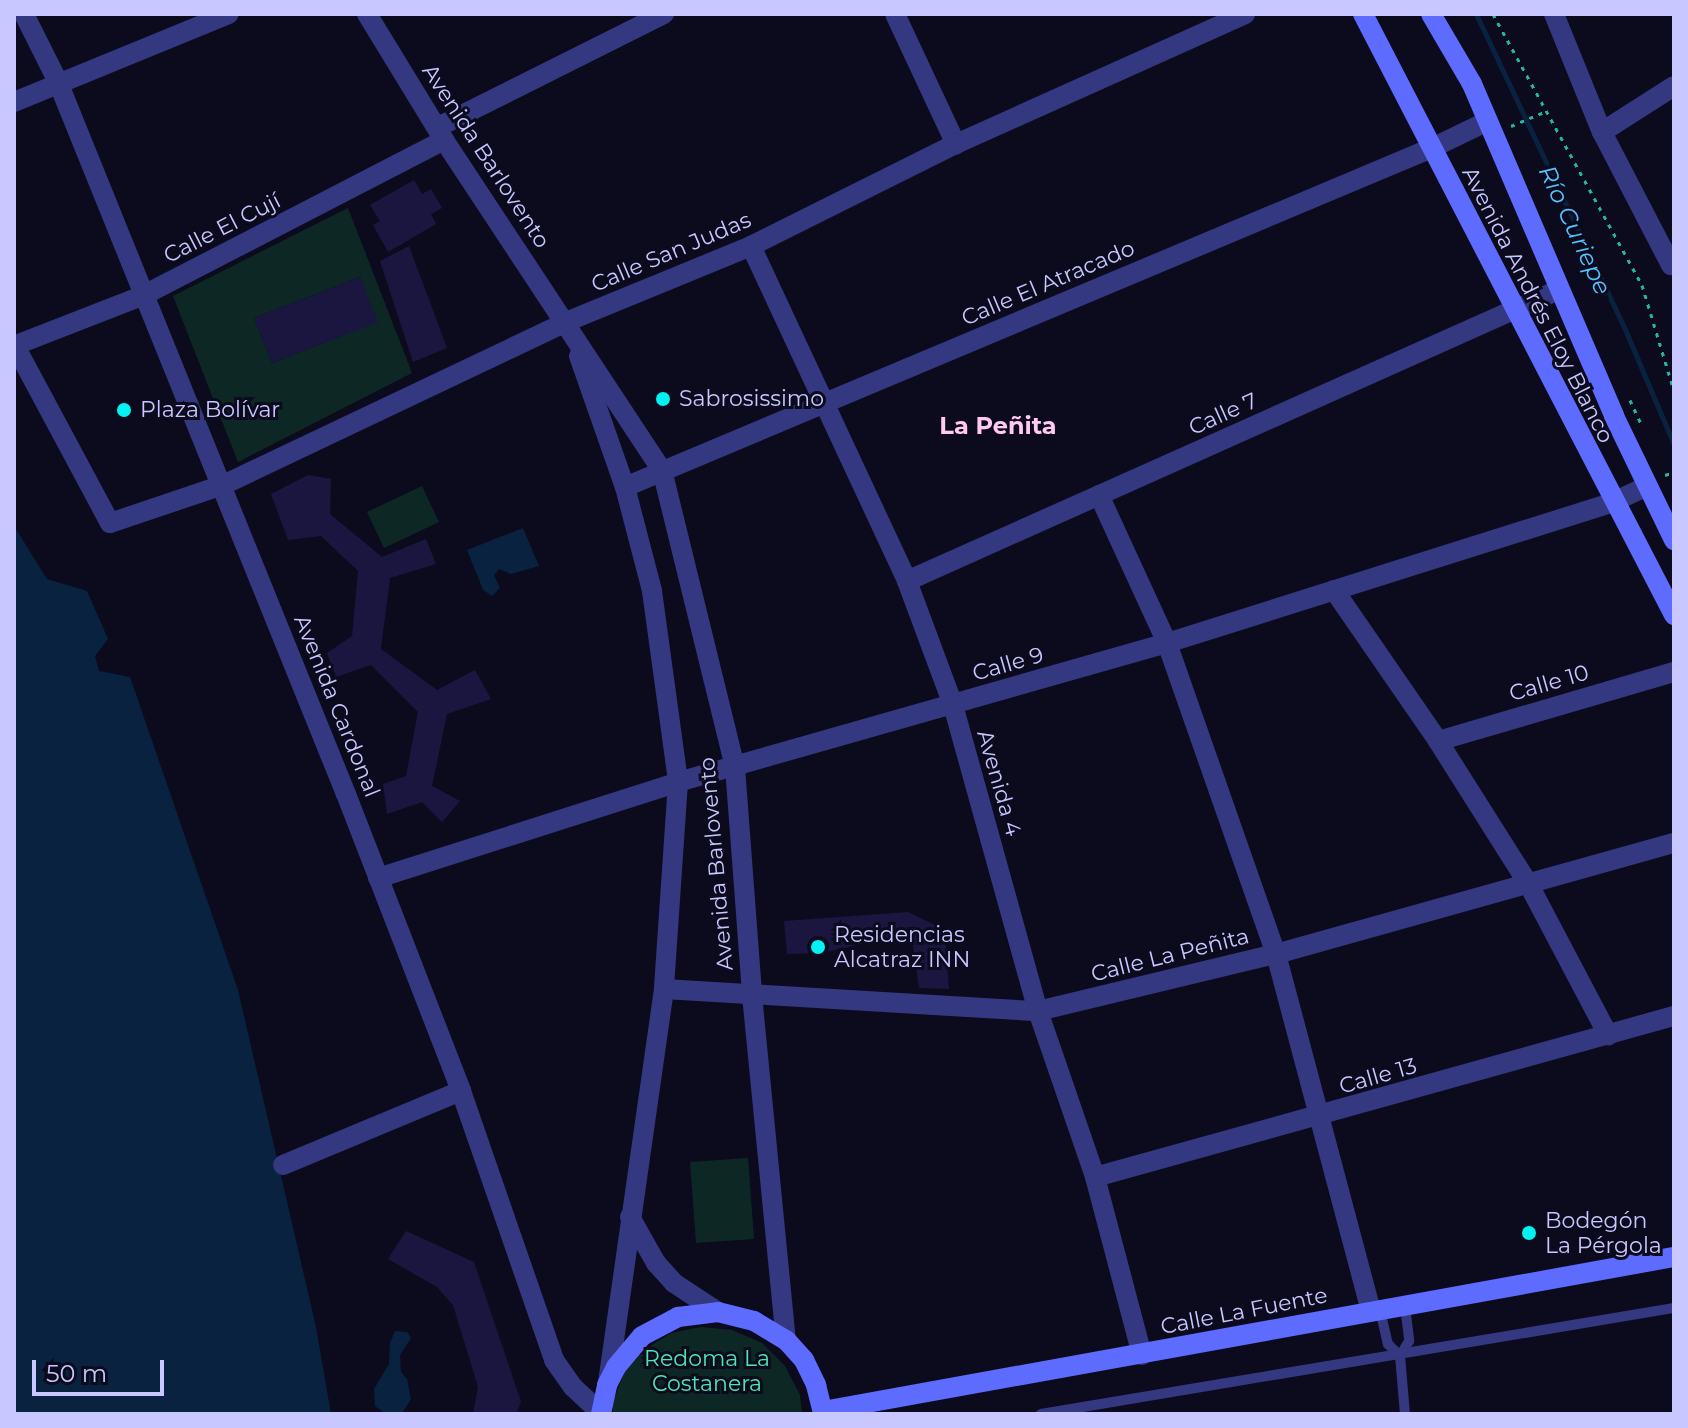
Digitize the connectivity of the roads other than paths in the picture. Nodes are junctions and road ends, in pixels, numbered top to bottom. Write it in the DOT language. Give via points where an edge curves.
graph roads {
  1 [pos="24,14"];
  2 [pos="229,14"];
  3 [pos="367,14"];
  4 [pos="664,14"];
  5 [pos="895,14"];
  6 [pos="1245,14"];
  7 [pos="1363,14"];
  8 [pos="1431,14"];
  9 [pos="1554,14"];
  10 [pos="58,82"];
  11 [pos="1674,86"];
  12 [pos="14,102"];
  13 [pos="1498,124"];
  14 [pos="1602,132"];
  15 [pos="441,134"];
  16 [pos="956,144"];
  17 [pos="1432,148"];
  18 [pos="751,246"];
  19 [pos="1674,264"];
  20 [pos="1558,290"];
  21 [pos="144,295"];
  22 [pos="1514,311"];
  23 [pos="566,322"];
  24 [pos="15,345"];
  25 [pos="826,401"];
  26 [pos="662,470"];
  27 [pos="1656,481"];
  28 [pos="223,485"];
  29 [pos="625,487"];
  30 [pos="1099,495"];
  31 [pos="1613,502"];
  32 [pos="1674,540"];
  33 [pos="907,581"];
  34 [pos="1334,590"];
  35 [pos="1674,615"];
  36 [pos="1167,643"];
  37 [pos="1674,672"];
  38 [pos="953,705"];
  39 [pos="1438,741"];
  40 [pos="735,767"];
  41 [pos="678,782"];
  42 [pos="1674,843"];
  43 [pos="378,878"];
  44 [pos="1529,885"];
  45 [pos="1276,954"];
  46 [pos="664,989"];
  47 [pos="752,995"];
  48 [pos="1038,1011"];
  49 [pos="1674,1016"];
  50 [pos="1608,1035"];
  51 [pos="461,1091"];
  52 [pos="1319,1117"];
  53 [pos="283,1165"];
  54 [pos="1095,1177"];
  55 [pos="630,1217"];
  56 [pos="1674,1257"];
  57 [pos="1405,1306"];
  58 [pos="1674,1308"];
  59 [pos="1375,1311"];
  60 [pos="718,1312"];
  61 [pos="786,1340"];
  62 [pos="1142,1355"];
  63 [pos="1400,1356"];
  64 [pos="607,1385"];
  65 [pos="601,1413"];
  66 [pos="823,1413"];
  67 [pos="1041,1414"];
  68 [pos="1405,1414"];
  1 -- 10 [label="street, Avenida Cardonal"];
  2 -- 10 [label="street"];
  3 -- 15 [label="street, Avenida Barlovento"];
  4 -- 15 [label="street, Calle El Cují"];
  5 -- 16 [label="street"];
  6 -- 16 [label="street, Calle San Judas"];
  7 -- 17 [label="main road, Avenida Andrés Eloy Blanco"];
  8 -- 13 [label="main road, Avenida Andrés Eloy Blanco"];
  9 -- 14 [label="street"];
  10 -- 12 [label="street"];
  10 -- 21 [label="street, Avenida Cardonal"];
  11 -- 14 [label="street"];
  13 -- 17 [label="street, Calle El Atracado"];
  13 -- 20 [label="main road, Avenida Andrés Eloy Blanco"];
  14 -- 19 [label="street"];
  15 -- 21 [label="street, Calle El Cují"];
  15 -- 23 [label="street, Avenida Barlovento"];
  16 -- 18 [label="street, Calle San Judas"];
  17 -- 22 [label="main road, Avenida Andrés Eloy Blanco"];
  17 -- 25 [label="street, Calle El Atracado"];
  18 -- 23 [label="street, Calle San Judas"];
  18 -- 25 [label="street, Avenida 4"];
  20 -- 22 [label="street, Calle 7"];
  20 -- 27 [label="main road, Avenida Andrés Eloy Blanco"];
  21 -- 24 [label="street, Calle El Cují"];
  21 -- 28 [label="street, Avenida Cardonal"];
  22 -- 30 [label="street, Calle 7"];
  22 -- 31 [label="main road, Avenida Andrés Eloy Blanco"];
  23 -- 26 [label="street, Avenida Barlovento"];
  23 -- 28 [label="street, Calle San Judas"];
  23 -- 29 [label="street, Avenida Barlovento"];
  24 -- 28 [label="street, Calle San Judas" via="110,523"];
  25 -- 26 [label="street, Calle El Atracado"];
  25 -- 33 [label="street, Avenida 4"];
  26 -- 29 [label="street, Calle El Atracado"];
  26 -- 40 [label="street, Avenida Barlovento"];
  27 -- 31 [label="street, Calle 9"];
  27 -- 32 [label="main road, Avenida Andrés Eloy Blanco"];
  28 -- 43 [label="street, Avenida Cardonal"];
  29 -- 41 [label="street, Avenida Barlovento" via="652,591"];
  30 -- 33 [label="street, Calle 7"];
  30 -- 36 [label="street"];
  31 -- 34 [label="street, Calle 9"];
  31 -- 35 [label="main road, Avenida Andrés Eloy Blanco"];
  33 -- 38 [label="street, Avenida 4"];
  34 -- 36 [label="street, Calle 9"];
  34 -- 39 [label="street"];
  36 -- 38 [label="street, Calle 9"];
  36 -- 45 [label="street"];
  37 -- 39 [label="street, Calle 10"];
  38 -- 40 [label="street, Calle 9"];
  38 -- 48 [label="street, Avenida 4"];
  39 -- 44 [label="street"];
  40 -- 41 [label="street, Calle 9"];
  40 -- 47 [label="street, Avenida Barlovento"];
  41 -- 43 [label="street, Calle 9"];
  41 -- 46 [label="street, Avenida Barlovento"];
  42 -- 44 [label="street, Calle La Peñita"];
  43 -- 51 [label="street, Avenida Cardonal"];
  44 -- 45 [label="street, Calle La Peñita"];
  44 -- 50 [label="street"];
  45 -- 48 [label="street, Calle La Peñita"];
  45 -- 52 [label="street"];
  46 -- 47 [label="street, Calle La Peñita"];
  46 -- 55 [label="street, Avenida Barlovento"];
  47 -- 48 [label="street, Calle La Peñita"];
  47 -- 61 [label="street, Avenida Barlovento"];
  48 -- 54 [label="street, Avenida 4"];
  49 -- 50 [label="street, Calle 13"];
  50 -- 52 [label="street, Calle 13"];
  51 -- 53 [label="street"];
  51 -- 65 [label="street, Avenida Cardonal" via="554,1360"];
  52 -- 54 [label="street, Calle 13"];
  52 -- 59 [label="street"];
  54 -- 62 [label="street, Avenida 4"];
  55 -- 60 [label="street" via="674,1283"];
  55 -- 64 [label="street, Avenida Barlovento"];
  56 -- 57 [label="main road, Calle La Fuente"];
  57 -- 59 [label="main road, Calle La Fuente"];
  57 -- 63 [label="lane" via="1409,1341"];
  58 -- 63 [label="lane"];
  59 -- 62 [label="main road, Calle La Fuente"];
  59 -- 63 [label="lane" via="1388,1344"];
  60 -- 61 [label="main road" via="754,1321"];
  60 -- 64 [label="main road" via="678,1317 651,1331 628,1350"];
  61 -- 66 [label="main road" via="810,1373"];
  62 -- 66 [label="main road, Calle La Fuente" via="894,1396"];
  63 -- 67 [label="lane"];
  63 -- 68 [label="lane"];
  64 -- 65 [label="main road"];
}
